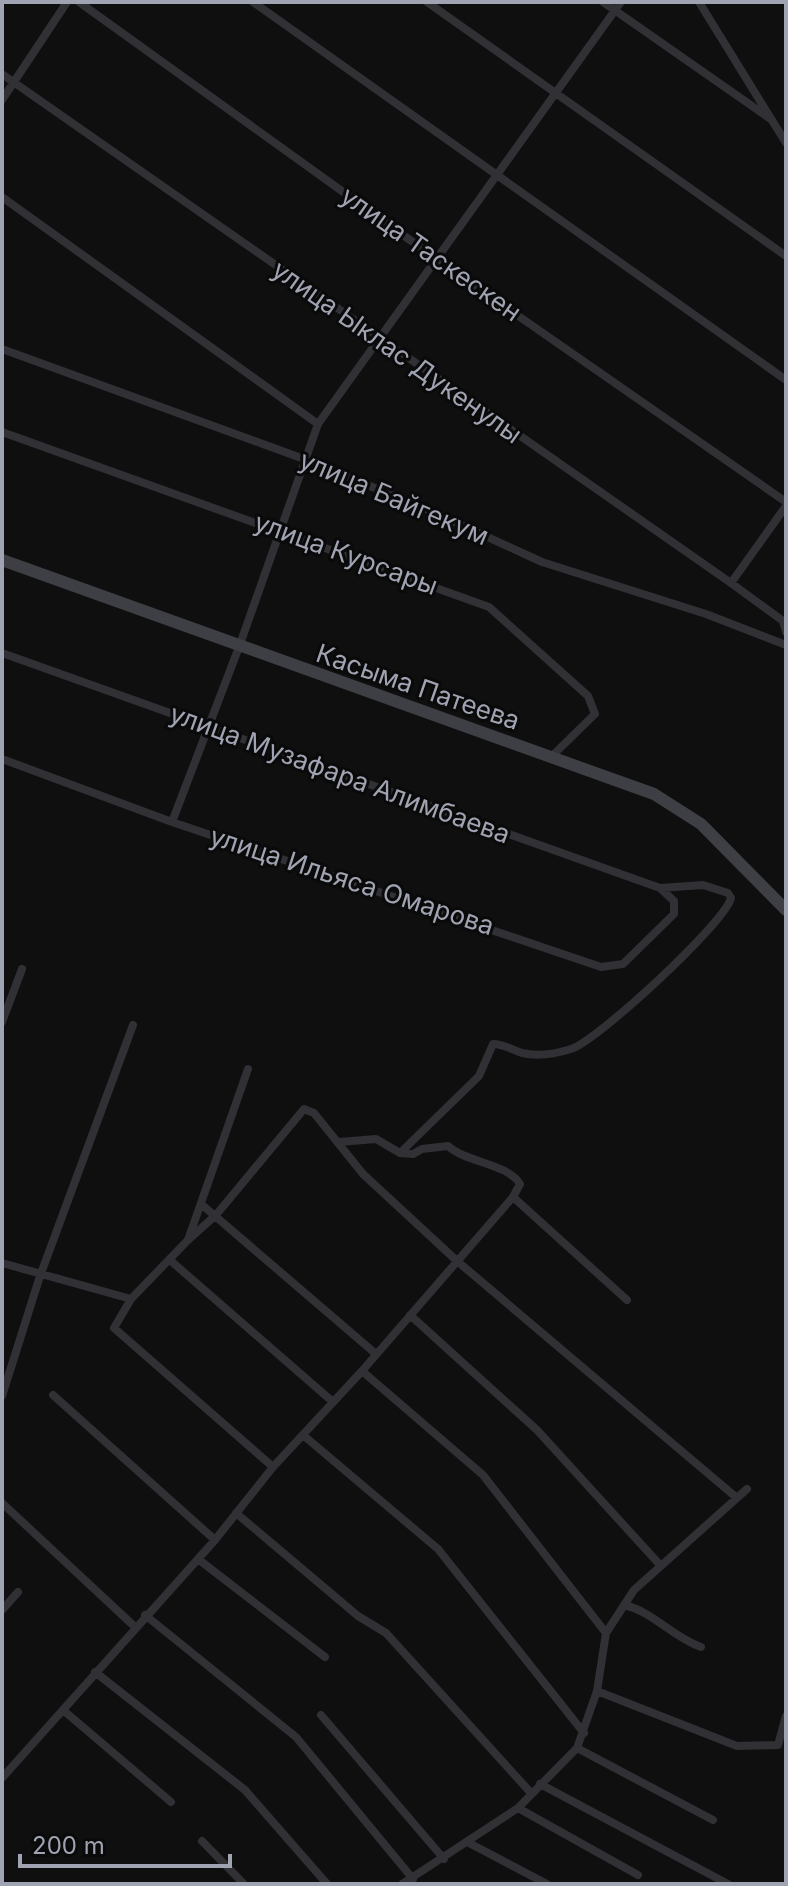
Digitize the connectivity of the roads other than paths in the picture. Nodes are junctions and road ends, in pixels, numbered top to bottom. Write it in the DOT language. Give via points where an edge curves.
graph roads {
  1 [pos="67,2"];
  2 [pos="79,2"];
  3 [pos="253,2"];
  4 [pos="427,2"];
  5 [pos="603,2"];
  6 [pos="699,2"];
  7 [pos="618,6"];
  8 [pos="2,74"];
  9 [pos="14,83"];
  10 [pos="555,92"];
  11 [pos="2,100"];
  12 [pos="772,120"];
  13 [pos="786,143"];
  14 [pos="496,175"];
  15 [pos="2,197"];
  16 [pos="786,256"];
  17 [pos="435,258"];
  18 [pos="378,339"];
  19 [pos="2,349"];
  20 [pos="786,380"];
  21 [pos="318,424"];
  22 [pos="2,432"];
  23 [pos="304,459"];
  24 [pos="786,504"];
  25 [pos="278,529"];
  26 [pos="2,560"];
  27 [pos="731,583"];
  28 [pos="786,632"];
  29 [pos="786,645"];
  30 [pos="239,647"];
  31 [pos="2,653"];
  32 [pos="206,727"];
  33 [pos="551,757"];
  34 [pos="2,759"];
  35 [pos="172,822"];
  36 [pos="660,888"];
  37 [pos="674,901"];
  38 [pos="786,910"];
  39 [pos="22,969"];
  40 [pos="2,1022"];
  41 [pos="133,1025"];
  42 [pos="248,1069"];
  43 [pos="339,1142"];
  44 [pos="400,1153"];
  45 [pos="513,1197"];
  46 [pos="201,1204"];
  47 [pos="216,1215"];
  48 [pos="188,1240"];
  49 [pos="171,1261"];
  50 [pos="457,1261"];
  51 [pos="2,1263"];
  52 [pos="40,1276"];
  53 [pos="131,1299"];
  54 [pos="627,1300"];
  55 [pos="410,1315"];
  56 [pos="376,1354"];
  57 [pos="362,1371"];
  58 [pos="53,1395"];
  59 [pos="2,1396"];
  60 [pos="333,1402"];
  61 [pos="303,1435"];
  62 [pos="273,1467"];
  63 [pos="747,1489"];
  64 [pos="737,1498"];
  65 [pos="2,1503"];
  66 [pos="236,1513"];
  67 [pos="215,1540"];
  68 [pos="198,1559"];
  69 [pos="661,1566"];
  70 [pos="18,1592"];
  71 [pos="624,1605"];
  72 [pos="2,1610"];
  73 [pos="145,1615"];
  74 [pos="134,1626"];
  75 [pos="606,1633"];
  76 [pos="701,1647"];
  77 [pos="325,1657"];
  78 [pos="95,1672"];
  79 [pos="597,1691"];
  80 [pos="63,1710"];
  81 [pos="321,1715"];
  82 [pos="786,1716"];
  83 [pos="584,1733"];
  84 [pos="577,1748"];
  85 [pos="2,1778"];
  86 [pos="540,1784"];
  87 [pos="531,1793"];
  88 [pos="171,1802"];
  89 [pos="518,1808"];
  90 [pos="713,1820"];
  91 [pos="202,1841"];
  92 [pos="469,1843"];
  93 [pos="444,1859"];
  94 [pos="638,1875"];
  95 [pos="413,1879"];
  96 [pos="244,1884"];
  97 [pos="327,1884"];
  98 [pos="402,1884"];
  99 [pos="547,1884"];
  100 [pos="728,1884"];
  1 -- 9 [label="street"];
  2 -- 17 [label="street, улица Таскескен"];
  3 -- 14 [label="street"];
  4 -- 10 [label="street"];
  5 -- 7 [label="street"];
  6 -- 12 [label="street"];
  7 -- 10 [label="street"];
  7 -- 12 [label="street"];
  8 -- 9 [label="street, улица Ыклас Дукенулы"];
  9 -- 11 [label="street"];
  9 -- 18 [label="street, улица Ыклас Дукенулы"];
  10 -- 14 [label="street"];
  10 -- 16 [label="street"];
  12 -- 13 [label="street"];
  14 -- 17 [label="street"];
  14 -- 20 [label="street"];
  15 -- 21 [label="street"];
  17 -- 18 [label="street"];
  17 -- 24 [label="street, улица Таскескен"];
  18 -- 21 [label="street"];
  18 -- 27 [label="street, улица Ыклас Дукенулы"];
  19 -- 23 [label="street, улица Байгекум"];
  21 -- 23 [label="street"];
  22 -- 25 [label="street, улица Курсары"];
  23 -- 25 [label="street"];
  23 -- 29 [label="street, улица Байгекум" via="542,562"];
  24 -- 27 [label="street"];
  25 -- 30 [label="street"];
  25 -- 33 [label="street, улица Курсары" via="489,607 588,696 595,714"];
  26 -- 30 [label="main road, Касыма Патеева"];
  27 -- 28 [label="street, улица Ыклас Дукенулы" via="783,621"];
  30 -- 32 [label="street"];
  30 -- 33 [label="main road, Касыма Патеева"];
  31 -- 32 [label="street, улица Музафара Алимбаева"];
  32 -- 35 [label="street"];
  32 -- 36 [label="street, улица Музафара Алимбаева"];
  33 -- 38 [label="main road, Касыма Патеева" via="654,794 701,824"];
  34 -- 35 [label="street, улица Ильяса Омарова"];
  35 -- 37 [label="street, улица Ильяса Омарова" via="601,967 623,964 637,952 674,914"];
  36 -- 37 [label="street, улица Музафара Алимбаева"];
  36 -- 44 [label="street" via="703,885 731,898 671,968 591,1039 546,1055 493,1044 479,1076"];
  39 -- 40 [label="street"];
  41 -- 52 [label="street"];
  42 -- 46 [label="street"];
  43 -- 44 [label="street" via="376,1139"];
  43 -- 47 [label="street" via="304,1109"];
  43 -- 50 [label="street" via="363,1174"];
  44 -- 45 [label="street" via="448,1146 459,1156 514,1175 520,1184"];
  45 -- 50 [label="street"];
  45 -- 54 [label="street"];
  46 -- 47 [label="street"];
  46 -- 48 [label="street"];
  47 -- 48 [label="street"];
  47 -- 56 [label="street"];
  48 -- 49 [label="street"];
  49 -- 53 [label="street"];
  49 -- 60 [label="street"];
  50 -- 55 [label="street"];
  50 -- 64 [label="street"];
  51 -- 52 [label="street"];
  52 -- 53 [label="street"];
  52 -- 59 [label="street"];
  53 -- 62 [label="street" via="114,1328"];
  55 -- 56 [label="street"];
  55 -- 69 [label="street" via="537,1430"];
  56 -- 57 [label="street"];
  57 -- 60 [label="street"];
  57 -- 75 [label="street" via="483,1475"];
  58 -- 67 [label="street"];
  60 -- 61 [label="street"];
  61 -- 62 [label="street"];
  61 -- 83 [label="street" via="438,1549"];
  62 -- 66 [label="street"];
  63 -- 64 [label="street"];
  64 -- 69 [label="street"];
  65 -- 74 [label="street"];
  66 -- 67 [label="street"];
  66 -- 87 [label="street" via="358,1616 386,1633"];
  67 -- 68 [label="street"];
  68 -- 73 [label="street"];
  68 -- 77 [label="street"];
  69 -- 71 [label="street"];
  70 -- 72 [label="street"];
  71 -- 75 [label="street"];
  71 -- 76 [label="street" via="641,1609"];
  73 -- 74 [label="street"];
  73 -- 95 [label="street" via="296,1737"];
  74 -- 78 [label="street"];
  75 -- 79 [label="street"];
  78 -- 80 [label="street"];
  78 -- 97 [label="street" via="245,1790"];
  79 -- 82 [label="street" via="737,1746 778,1745"];
  79 -- 83 [label="street"];
  80 -- 85 [label="street"];
  80 -- 88 [label="street"];
  81 -- 93 [label="street"];
  83 -- 84 [label="street"];
  84 -- 86 [label="street"];
  84 -- 90 [label="street"];
  86 -- 87 [label="street"];
  86 -- 100 [label="street"];
  87 -- 89 [label="street"];
  89 -- 92 [label="street"];
  89 -- 94 [label="street"];
  91 -- 96 [label="street"];
  92 -- 93 [label="street"];
  92 -- 99 [label="street"];
  93 -- 95 [label="street"];
  95 -- 98 [label="street"];
}
